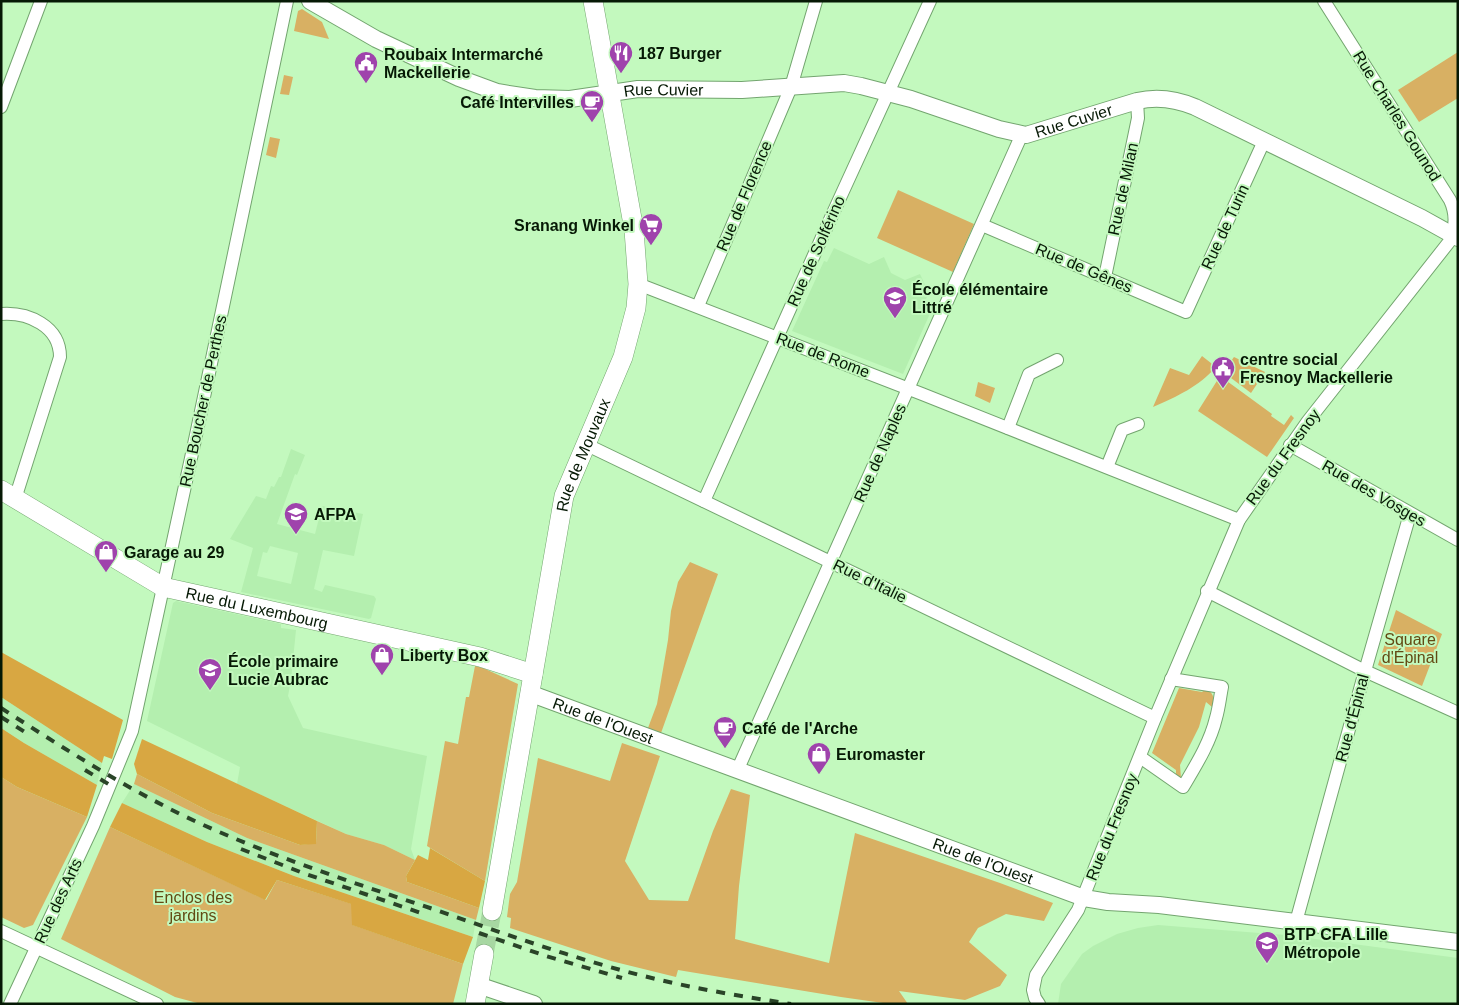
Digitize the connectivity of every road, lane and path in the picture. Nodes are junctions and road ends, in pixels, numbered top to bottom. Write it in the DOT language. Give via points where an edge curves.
graph roads {
  1 [pos="41,1"];
  2 [pos="287,1"];
  3 [pos="593,1"];
  4 [pos="816,1"];
  5 [pos="930,1"];
  6 [pos="1324,1"];
  7 [pos="319,4"];
  8 [pos="792,87"];
  9 [pos="609,93"];
  10 [pos="889,94"];
  11 [pos="1137,101"];
  12 [pos="1,107"];
  13 [pos="1022,134"];
  14 [pos="1264,141"];
  15 [pos="982,225"];
  16 [pos="1455,237"];
  17 [pos="1105,277"];
  18 [pos="638,284"];
  19 [pos="698,306"];
  20 [pos="1186,312"];
  21 [pos="1,314"];
  22 [pos="776,342"];
  23 [pos="1057,360"];
  24 [pos="908,389"];
  25 [pos="1138,424"];
  26 [pos="1008,428"];
  27 [pos="585,444"];
  28 [pos="1290,444"];
  29 [pos="1108,467"];
  30 [pos="8,494"];
  31 [pos="704,501"];
  32 [pos="1410,514"];
  33 [pos="1239,520"];
  34 [pos="1458,540"];
  35 [pos="831,562"];
  36 [pos="163,587"];
  37 [pos="1207,592"];
  38 [pos="1365,671"];
  39 [pos="532,674"];
  40 [pos="1171,679"];
  41 [pos="530,693"];
  42 [pos="1458,713"];
  43 [pos="1155,718"];
  44 [pos="1140,757"];
  45 [pos="737,771"];
  46 [pos="105,797"];
  47 [pos="1084,898"];
  48 [pos="492,911"];
  49 [pos="1296,922"];
  50 [pos="1,931"];
  51 [pos="1458,942"];
  52 [pos="36,948"];
  53 [pos="484,954"];
  54 [pos="478,985"];
  55 [pos="10,1004"];
  56 [pos="157,1004"];
  57 [pos="475,1004"];
  58 [pos="534,1004"];
  59 [pos="1040,1004"];
  1 -- 12 [label="street"];
  2 -- 36 [label="street, Rue Boucher de Perthes"];
  3 -- 9 [label="main road, Rue de Mouvaux"];
  4 -- 8 [label="street, Rue de Florence"];
  5 -- 10 [label="street, Rue de Solférino"];
  6 -- 16 [label="street, Rue Charles Gounod" via="1450,200 1455,211"];
  7 -- 9 [label="street, Rue Cuvier" via="376,39 497,92 551,100"];
  8 -- 9 [label="street, Rue Cuvier" via="638,89"];
  8 -- 10 [label="street, Rue Cuvier" via="844,83"];
  8 -- 19 [label="street, Rue de Florence"];
  9 -- 18 [label="main road, Rue de Mouvaux" via="634,230"];
  10 -- 13 [label="street, Rue Cuvier"];
  10 -- 22 [label="street, Rue de Solférino"];
  11 -- 13 [label="street, Rue Cuvier"];
  11 -- 14 [label="street, Rue Cuvier" via="1156,98 1186,104"];
  11 -- 17 [label="street, Rue de Milan" via="1138,118"];
  13 -- 15 [label="street, Rue de Naples"];
  14 -- 16 [label="street, Rue Cuvier"];
  14 -- 20 [label="street, Rue de Turin"];
  15 -- 17 [label="street, Rue de Gênes"];
  15 -- 24 [label="street, Rue de Naples"];
  16 -- 28 [label="street, Rue du Fresnoy"];
  17 -- 20 [label="street, Rue de Gênes"];
  18 -- 19 [label="street, Rue de Rome"];
  18 -- 27 [label="main road, Rue de Mouvaux" via="629,340"];
  19 -- 22 [label="street, Rue de Rome"];
  21 -- 30 [label="street" via="18,314 38,321 54,334 60,349 60,357"];
  22 -- 24 [label="street, Rue de Rome"];
  22 -- 31 [label="street, Rue de Solférino"];
  23 -- 26 [label="street" via="1029,374"];
  24 -- 26 [label="street, Rue de Rome"];
  24 -- 35 [label="street, Rue de Naples"];
  25 -- 29 [label="street" via="1122,430"];
  26 -- 29 [label="street, Rue de Rome"];
  27 -- 31 [label="street, Rue d'Italie"];
  27 -- 39 [label="main road, Rue de Mouvaux" via="564,496"];
  28 -- 32 [label="street, Rue des Vosges"];
  28 -- 33 [label="street, Rue du Fresnoy"];
  29 -- 33 [label="street, Rue de Rome"];
  30 -- 36 [label="main road, Rue du Luxembourg"];
  31 -- 35 [label="street, Rue d'Italie"];
  32 -- 34 [label="street, Rue des Vosges"];
  32 -- 38 [label="street, Rue d'Épinal"];
  33 -- 37 [label="street, Rue du Fresnoy"];
  35 -- 43 [label="street, Rue d'Italie"];
  35 -- 45 [label="street, Rue de Naples"];
  36 -- 39 [label="main road, Rue du Luxembourg" via="480,657"];
  36 -- 46 [label="street, Rue Boucher de Perthes" via="132,731"];
  37 -- 38 [label="street"];
  37 -- 40 [label="street, Rue du Fresnoy"];
  38 -- 42 [label="street"];
  38 -- 49 [label="street, Rue d'Épinal"];
  39 -- 41 [label="main road, Rue de Mouvaux"];
  40 -- 43 [label="street, Rue du Fresnoy"];
  40 -- 44 [label="street, Rue du Fresnoy" via="1222,687 1212,730 1183,787"];
  41 -- 45 [label="street, Rue de l'Ouest"];
  41 -- 48 [label="main road, Rue de Mouvaux"];
  43 -- 44 [label="street, Rue du Fresnoy"];
  44 -- 47 [label="street, Rue du Fresnoy"];
  45 -- 47 [label="street, Rue de l'Ouest"];
  46 -- 52 [label="street, Rue des Arts"];
  47 -- 49 [label="street, Rue de l'Ouest"];
  47 -- 59 [label="street, Rue du Fresnoy" via="1036,975 1033,990"];
  49 -- 51 [label="street, Rue de l'Ouest"];
  50 -- 52 [label="street"];
  52 -- 55 [label="street, Rue des Arts"];
  52 -- 56 [label="street"];
  53 -- 54 [label="main road"];
  54 -- 57 [label="main road"];
  54 -- 58 [label="street"];
}
